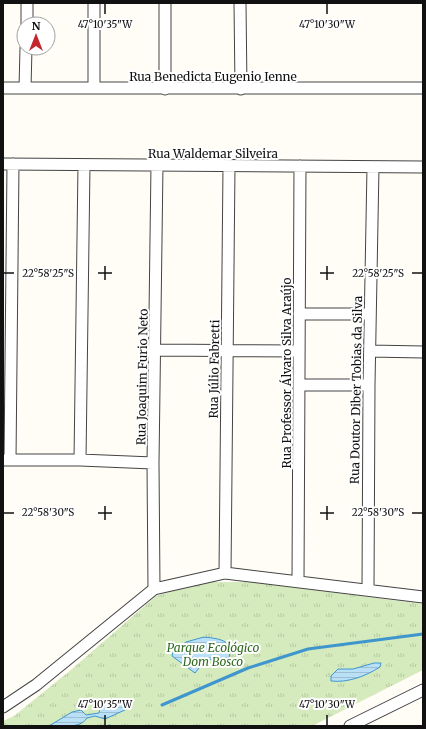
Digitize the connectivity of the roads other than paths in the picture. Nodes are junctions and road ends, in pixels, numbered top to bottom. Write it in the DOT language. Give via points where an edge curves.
graph roads {
  1 [pos="27,3"];
  2 [pos="94,3"];
  3 [pos="165,3"];
  4 [pos="240,3"];
  5 [pos="27,16"];
  6 [pos="26,56"];
  7 [pos="3,88"];
  8 [pos="25,88"];
  9 [pos="94,88"];
  10 [pos="423,88"];
  11 [pos="165,89"];
  12 [pos="241,89"];
  13 [pos="8,164"];
  14 [pos="84,165"];
  15 [pos="157,165"];
  16 [pos="229,166"];
  17 [pos="300,166"];
  18 [pos="373,167"];
  19 [pos="423,167"];
  20 [pos="299,314"];
  21 [pos="370,314"];
  22 [pos="156,350"];
  23 [pos="227,350"];
  24 [pos="299,351"];
  25 [pos="370,351"];
  26 [pos="423,352"];
  27 [pos="299,385"];
  28 [pos="369,385"];
  29 [pos="7,460"];
  30 [pos="80,460"];
  31 [pos="153,463"];
  32 [pos="225,573"];
  33 [pos="298,581"];
  34 [pos="154,589"];
  35 [pos="368,589"];
  36 [pos="423,597"];
  37 [pos="423,690"];
  38 [pos="3,707"];
  39 [pos="350,726"];
  1 -- 5 [label="street"];
  2 -- 9 [label="street"];
  3 -- 11 [label="street"];
  4 -- 12 [label="street"];
  6 -- 8 [label="street"];
  7 -- 8 [label="street, Rua Benedicta Eugenio Ienne"];
  8 -- 9 [label="street, Rua Benedicta Eugenio Ienne"];
  9 -- 11 [label="street, Rua Benedicta Eugenio Ienne"];
  10 -- 12 [label="street, Rua Benedicta Eugenio Ienne"];
  11 -- 12 [label="street, Rua Benedicta Eugenio Ienne"];
  13 -- 14 [label="street, Rua Waldemar Silveira"];
  13 -- 29 [label="street"];
  14 -- 15 [label="street, Rua Waldemar Silveira"];
  14 -- 30 [label="street"];
  15 -- 16 [label="street, Rua Waldemar Silveira"];
  15 -- 22 [label="street, Rua Joaquim Furio Neto"];
  16 -- 17 [label="street, Rua Waldemar Silveira"];
  16 -- 23 [label="street, Rua Júlio Fabretti"];
  17 -- 18 [label="street, Rua Waldemar Silveira"];
  17 -- 20 [label="street, Rua Professor Álvaro Silva Araújo"];
  18 -- 19 [label="street, Rua Waldemar Silveira"];
  18 -- 21 [label="street, Rua Doutor Diber Tobias da Silva"];
  20 -- 21 [label="street"];
  20 -- 24 [label="street, Rua Professor Álvaro Silva Araújo"];
  21 -- 25 [label="street, Rua Doutor Diber Tobias da Silva"];
  22 -- 23 [label="street"];
  22 -- 31 [label="street, Rua Joaquim Furio Neto"];
  23 -- 24 [label="street"];
  23 -- 32 [label="street, Rua Júlio Fabretti"];
  24 -- 27 [label="street, Rua Professor Álvaro Silva Araújo"];
  25 -- 26 [label="street"];
  25 -- 28 [label="street, Rua Doutor Diber Tobias da Silva"];
  27 -- 28 [label="street"];
  27 -- 33 [label="street, Rua Professor Álvaro Silva Araújo"];
  28 -- 35 [label="street, Rua Doutor Diber Tobias da Silva"];
  29 -- 30 [label="street"];
  30 -- 31 [label="street"];
  31 -- 34 [label="street, Rua Joaquim Furio Neto"];
  32 -- 33 [label="street"];
  32 -- 34 [label="street"];
  33 -- 35 [label="street"];
  34 -- 38 [label="street" via="36,685"];
  35 -- 36 [label="street"];
  37 -- 39 [label="street"];
}
